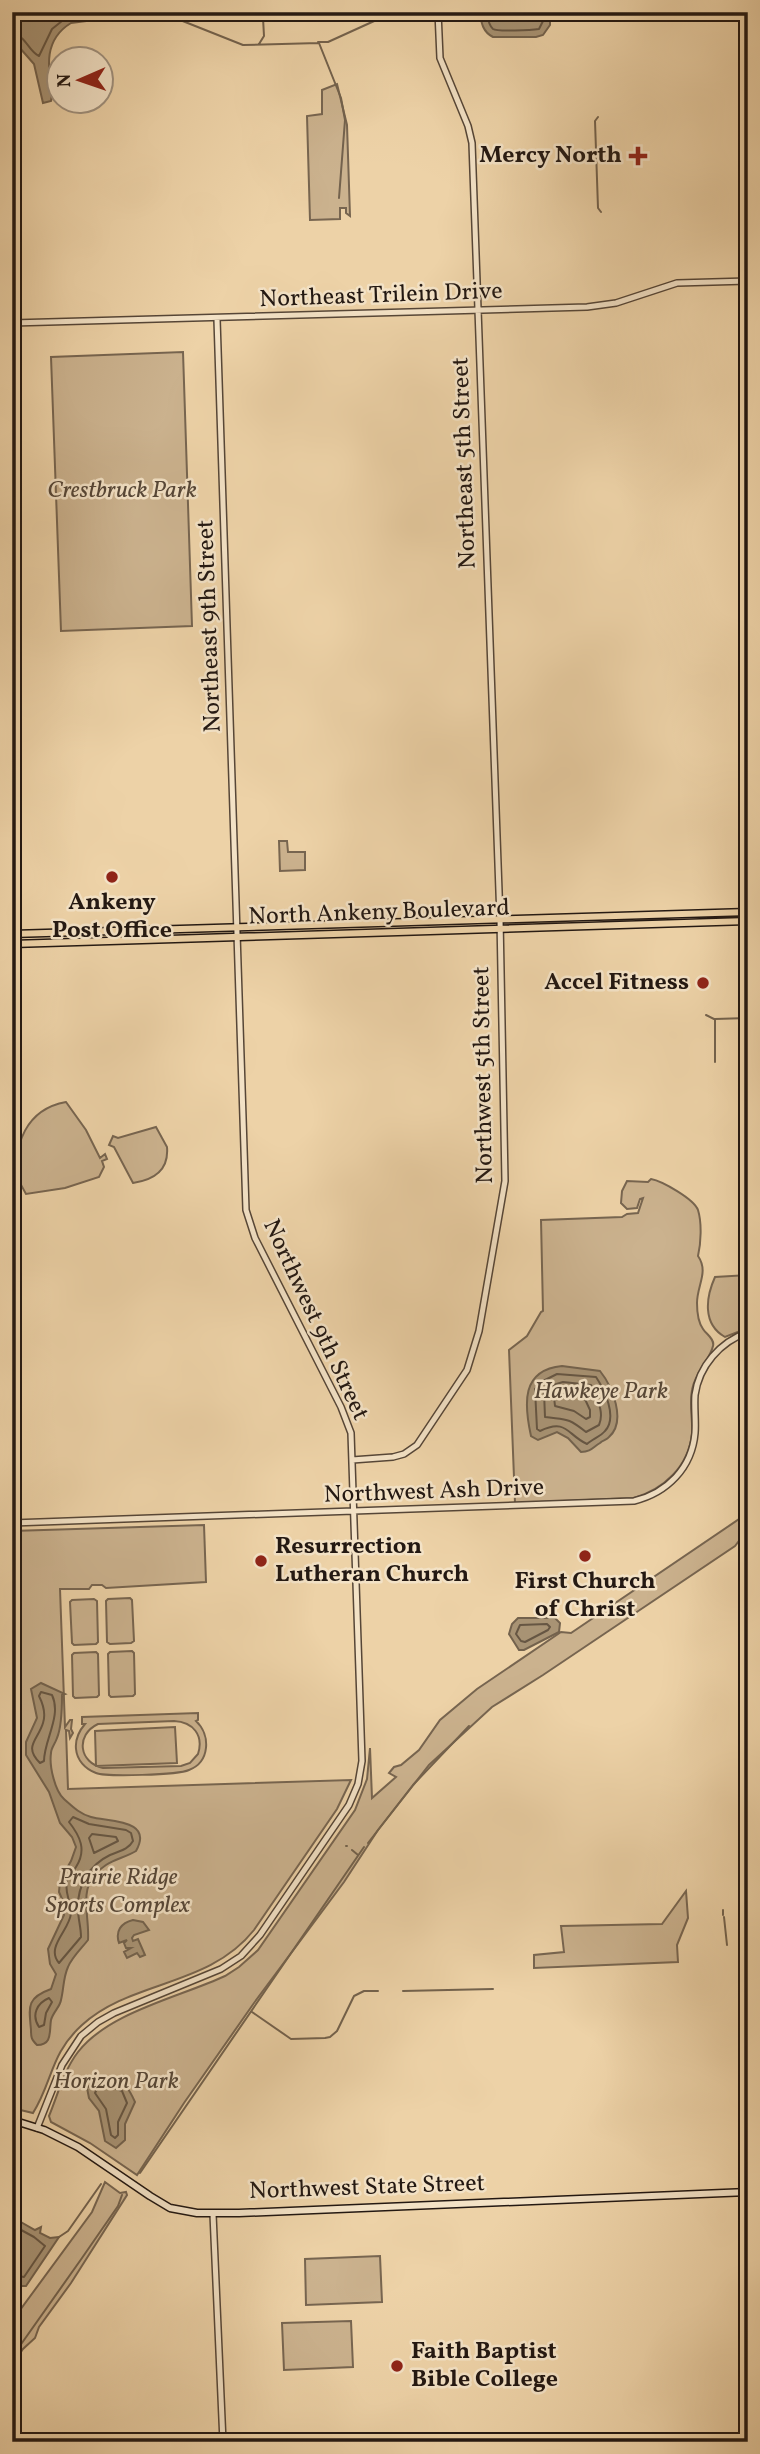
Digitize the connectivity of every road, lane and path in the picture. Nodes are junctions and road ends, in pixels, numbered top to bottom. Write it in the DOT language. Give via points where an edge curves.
graph roads {
  1 [pos="438,12"];
  2 [pos="748,281"];
  3 [pos="478,310"];
  4 [pos="216,318"];
  5 [pos="12,323"];
  6 [pos="748,912"];
  7 [pos="500,919"];
  8 [pos="748,921"];
  9 [pos="500,928"];
  10 [pos="237,932"];
  11 [pos="12,934"];
  12 [pos="12,944"];
  13 [pos="748,1332"];
  14 [pos="352,1460"];
  15 [pos="354,1512"];
  16 [pos="12,1523"];
  17 [pos="12,2119"];
  18 [pos="37,2128"];
  19 [pos="748,2192"];
  20 [pos="213,2214"];
  21 [pos="223,2442"];
  1 -- 3 [label="street, Northeast 5th Street" via="440,58 472,143"];
  2 -- 3 [label="street, Northeast Trilein Drive" via="677,283 601,306"];
  3 -- 4 [label="street, Northeast Trilein Drive"];
  3 -- 7 [label="street, Northeast 5th Street"];
  4 -- 5 [label="street, Northeast Trilein Drive"];
  4 -- 10 [label="street, Northeast 9th Street"];
  6 -- 7 [label="main road, North Ankeny Boulevard"];
  7 -- 9 [label="street, Northwest 5th Street"];
  7 -- 10 [label="main road, North Ankeny Boulevard"];
  8 -- 9 [label="main road, North Ankeny Boulevard"];
  9 -- 10 [label="main road, North Ankeny Boulevard"];
  9 -- 14 [label="street, Northwest 5th Street" via="505,1181 475,1349 454,1392 413,1448 387,1458"];
  10 -- 11 [label="main road, North Ankeny Boulevard"];
  10 -- 12 [label="main road, North Ankeny Boulevard"];
  10 -- 14 [label="street, Northwest 9th Street" via="249,1222 347,1420"];
  13 -- 15 [label="street, Northwest Ash Drive" via="724,1345 706,1365 695,1392 691,1451 677,1476 654,1494 625,1503"];
  14 -- 15 [label="street, Northwest 9th Street"];
  15 -- 16 [label="street, Northwest Ash Drive"];
  15 -- 18 [label="street, Northwest 9th Street" via="362,1761 349,1805 241,1956 221,1969 108,2016 81,2036 57,2074"];
  17 -- 18 [label="main road, Northwest State Street"];
  18 -- 20 [label="main road, Northwest State Street" via="78,2147 166,2206"];
  19 -- 20 [label="main road, Northwest State Street"];
  20 -- 21 [label="street"];
}
